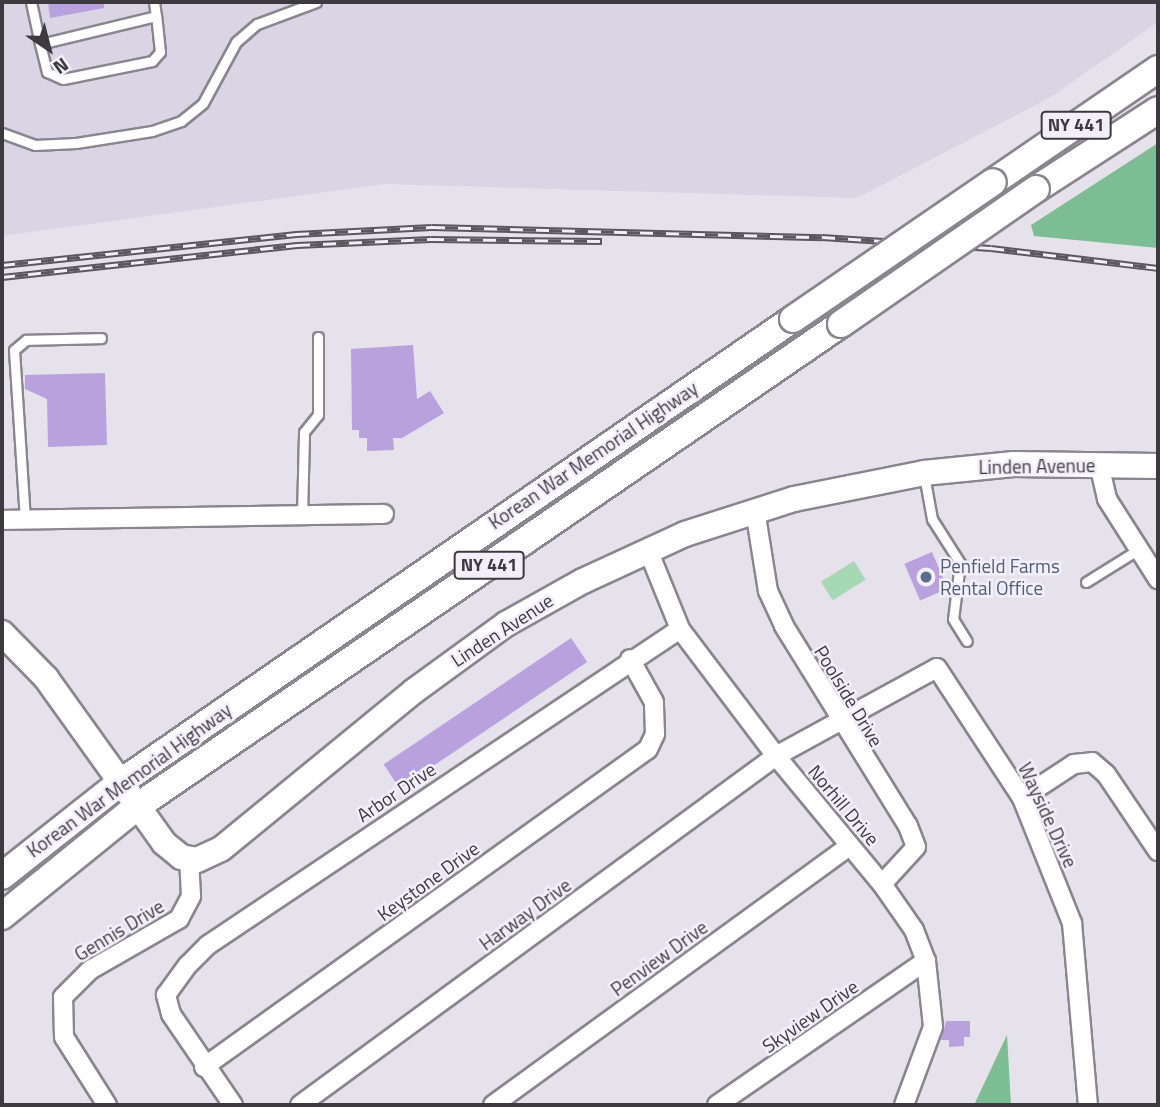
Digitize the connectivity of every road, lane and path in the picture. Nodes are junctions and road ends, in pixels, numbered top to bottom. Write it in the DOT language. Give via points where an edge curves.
graph roads {
  1 [pos="31,2"];
  2 [pos="154,2"];
  3 [pos="316,2"];
  4 [pos="156,16"];
  5 [pos="40,44"];
  6 [pos="1158,69"];
  7 [pos="1158,110"];
  8 [pos="2,133"];
  9 [pos="318,337"];
  10 [pos="101,338"];
  11 [pos="1099,464"];
  12 [pos="1158,466"];
  13 [pos="924,473"];
  14 [pos="755,510"];
  15 [pos="384,514"];
  16 [pos="302,516"];
  17 [pos="2,520"];
  18 [pos="25,520"];
  19 [pos="1139,549"];
  20 [pos="648,550"];
  21 [pos="1158,579"];
  22 [pos="1086,582"];
  23 [pos="680,629"];
  24 [pos="2,633"];
  25 [pos="967,640"];
  26 [pos="630,659"];
  27 [pos="840,719"];
  28 [pos="776,756"];
  29 [pos="121,782"];
  30 [pos="1022,798"];
  31 [pos="138,806"];
  32 [pos="850,846"];
  33 [pos="1158,851"];
  34 [pos="189,859"];
  35 [pos="2,876"];
  36 [pos="882,884"];
  37 [pos="2,916"];
  38 [pos="926,961"];
  39 [pos="204,1067"];
  40 [pos="107,1105"];
  41 [pos="233,1105"];
  42 [pos="300,1105"];
  43 [pos="493,1105"];
  44 [pos="717,1105"];
  45 [pos="904,1105"];
  46 [pos="1088,1105"];
  1 -- 5 [label="lane"];
  2 -- 4 [label="lane"];
  3 -- 8 [label="lane" via="257,24 236,42 203,103 181,121 152,131 76,143 35,145"];
  4 -- 5 [label="lane"];
  4 -- 5 [label="lane" via="160,51 152,61 63,79 47,72"];
  6 -- 29 [label="main road, Korean War Memorial Highway / NY 441, bridge"];
  7 -- 31 [label="main road, Korean War Memorial Highway / NY 441, bridge" via="1036,189"];
  9 -- 16 [label="lane" via="318,415 304,432"];
  10 -- 18 [label="lane" via="26,340 14,350"];
  11 -- 12 [label="street, Linden Avenue"];
  11 -- 13 [label="street, Linden Avenue" via="1014,464"];
  11 -- 19 [label="street" via="1107,499"];
  13 -- 14 [label="street, Linden Avenue"];
  13 -- 25 [label="lane" via="932,519 960,563 953,619"];
  14 -- 20 [label="street, Linden Avenue"];
  14 -- 27 [label="street, Poolside Drive" via="768,591 783,626"];
  15 -- 16 [label="street"];
  16 -- 18 [label="street"];
  17 -- 18 [label="street"];
  19 -- 21 [label="street"];
  19 -- 22 [label="lane"];
  20 -- 23 [label="street, Norhill Drive"];
  20 -- 34 [label="street, Linden Avenue" via="506,624 414,691 220,849 205,858"];
  23 -- 26 [label="street, Arbor Drive"];
  23 -- 28 [label="street, Norhill Drive"];
  24 -- 29 [label="street" via="46,678"];
  26 -- 39 [label="street, Keystone Drive" via="654,702 655,734 648,749"];
  26 -- 39 [label="street, Arbor Drive" via="208,945 188,964 166,995 171,1014"];
  27 -- 28 [label="street, Harway Drive"];
  27 -- 30 [label="street, Wayside Drive" via="937,668"];
  27 -- 36 [label="street, Poolside Drive" via="908,826 916,847"];
  28 -- 32 [label="street, Norhill Drive"];
  28 -- 42 [label="street, Harway Drive"];
  29 -- 31 [label="street"];
  29 -- 35 [label="main road, Korean War Memorial Highway / NY 441"];
  30 -- 33 [label="street" via="1074,764 1092,762 1106,774"];
  30 -- 46 [label="street, Wayside Drive" via="1072,923"];
  31 -- 34 [label="street" via="169,849"];
  31 -- 37 [label="main road, Korean War Memorial Highway / NY 441"];
  32 -- 36 [label="street, Norhill Drive"];
  32 -- 43 [label="street, Penview Drive"];
  34 -- 40 [label="street, Gennis Drive" via="191,897 180,919 90,970 63,998 64,1037"];
  36 -- 38 [label="street, Norhill Drive" via="914,930"];
  38 -- 44 [label="street, Skyview Drive"];
  38 -- 45 [label="street, Norhill Drive" via="933,1027"];
  39 -- 41 [label="street"];
}
